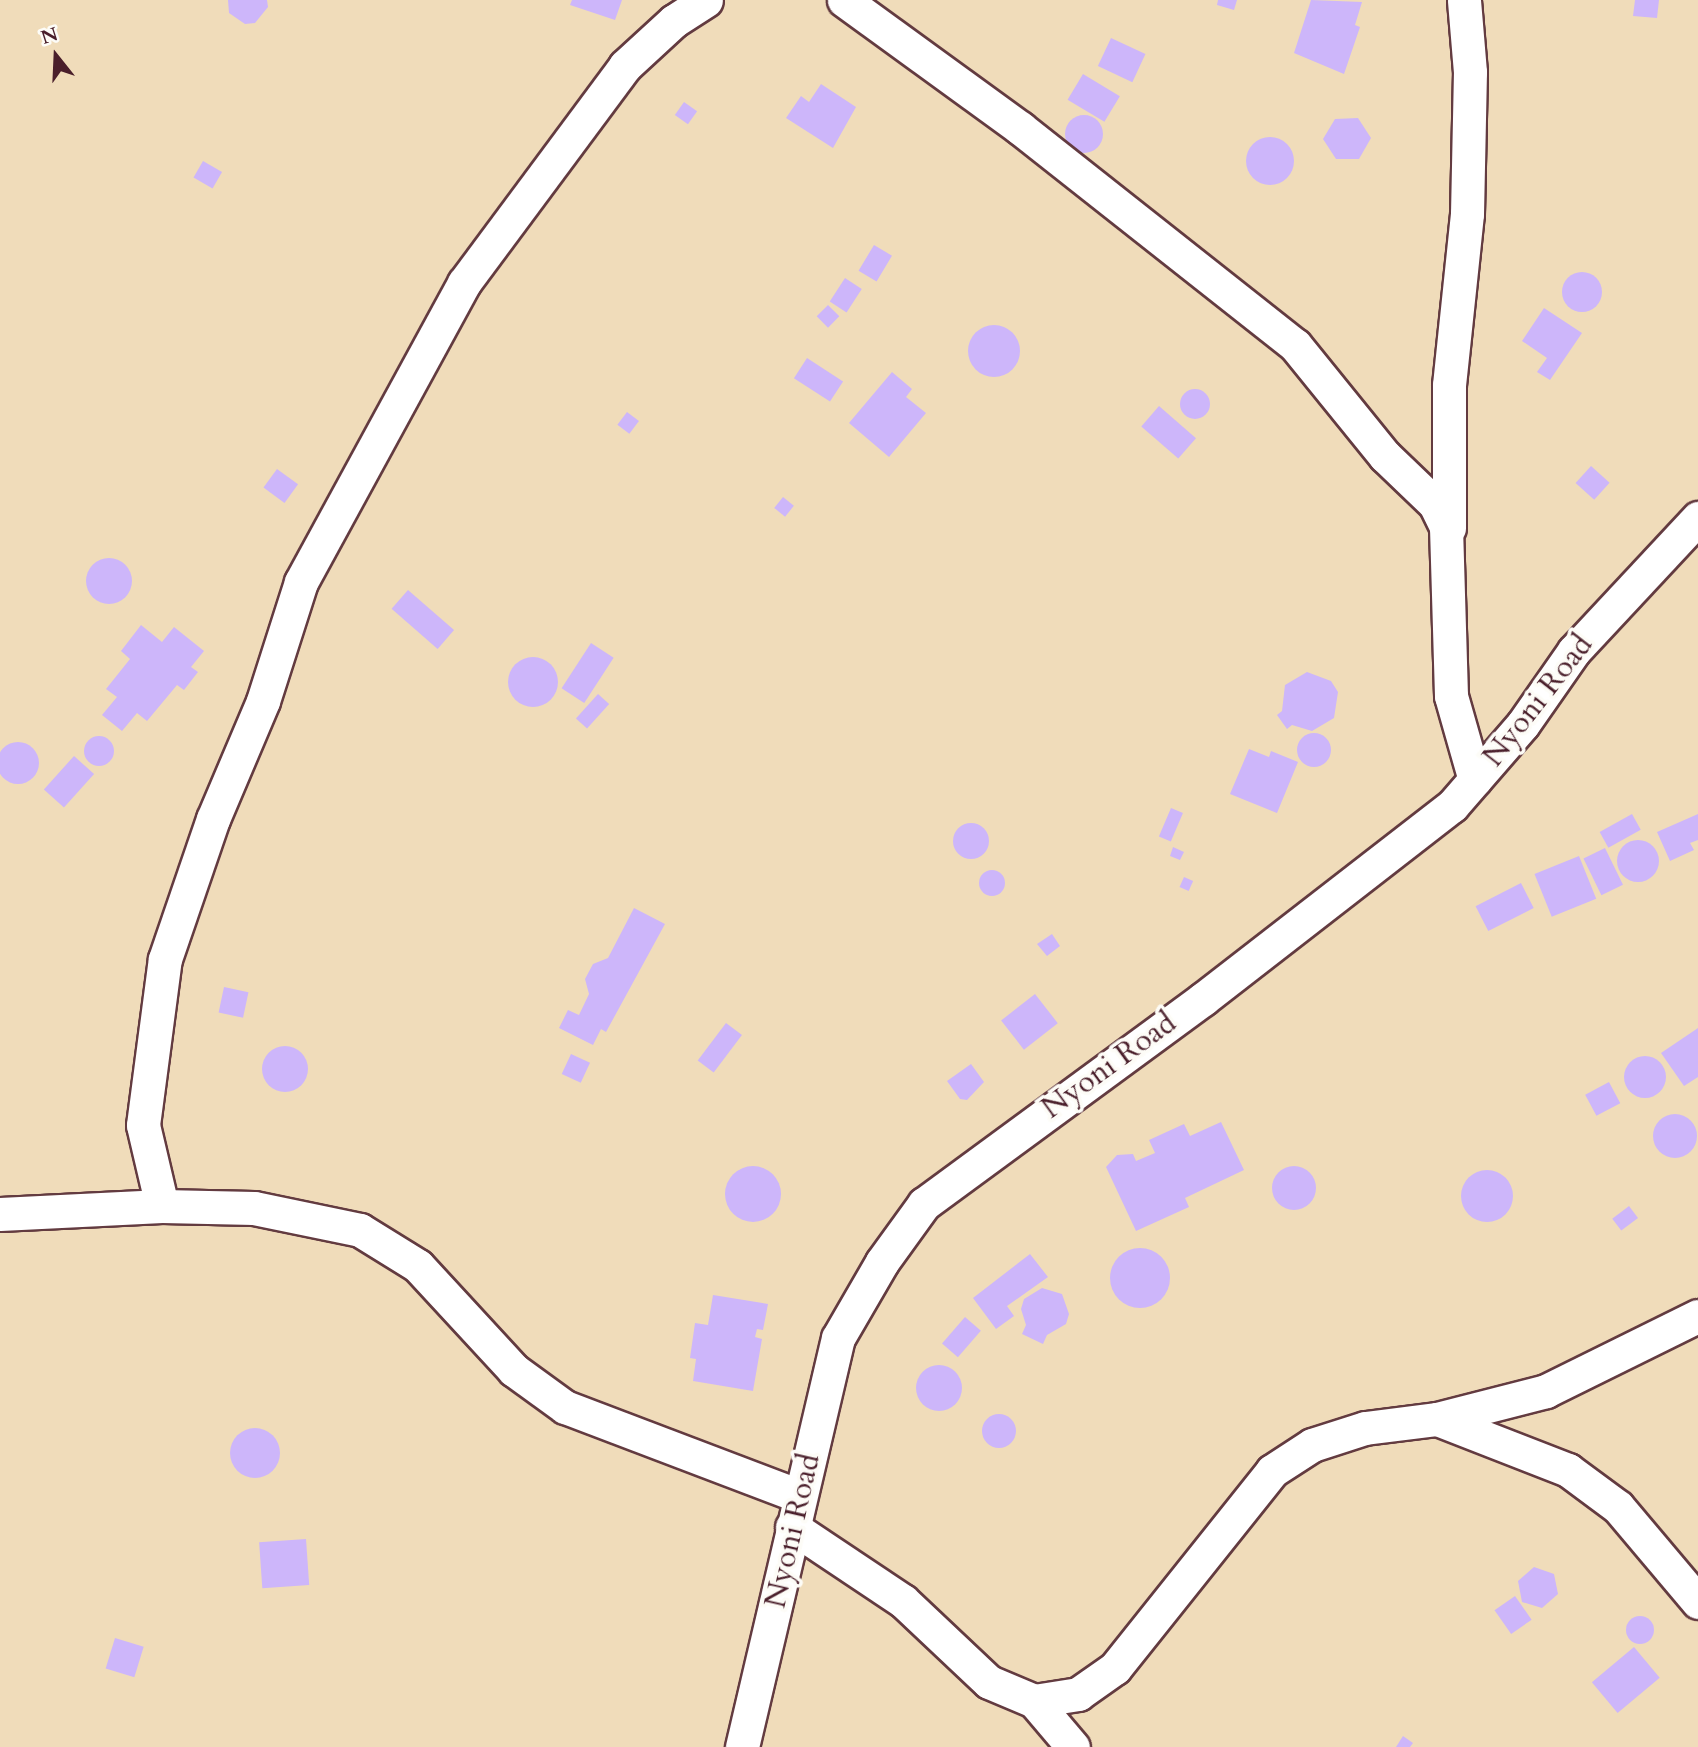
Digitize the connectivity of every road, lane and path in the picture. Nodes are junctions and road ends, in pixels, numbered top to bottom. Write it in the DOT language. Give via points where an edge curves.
graph roads {
  1 [pos="706,0"];
  2 [pos="844,0"];
  3 [pos="1464,0"];
  4 [pos="1698,518"];
  5 [pos="1449,584"];
  6 [pos="1475,780"];
  7 [pos="162,1206"];
  8 [pos="0,1214"];
  9 [pos="1698,1316"];
  10 [pos="1437,1419"];
  11 [pos="795,1511"];
  12 [pos="1698,1602"];
  13 [pos="1034,1701"];
  14 [pos="742,1747"];
  15 [pos="1073,1747"];
  1 -- 7 [label="street" via="674,21 625,66 464,283 301,582 263,701 213,819 165,960 144,1125"];
  2 -- 5 [label="street" via="1020,128 1295,345 1385,456 1435,504 1446,527"];
  3 -- 5 [label="street" via="1470,72 1468,162 1449,386"];
  4 -- 6 [label="street, Nyoni Road" via="1574,651 1523,724"];
  5 -- 6 [label="street" via="1451,696"];
  6 -- 11 [label="street, Nyoni Road" via="1452,806 1375,869 924,1204 882,1262 838,1338"];
  7 -- 8 [label="street"];
  7 -- 11 [label="street" via="254,1208 360,1230 418,1266 514,1370 565,1407"];
  9 -- 10 [label="street" via="1546,1391"];
  10 -- 12 [label="street" via="1569,1470 1618,1507"];
  10 -- 13 [label="street" via="1366,1428 1312,1445 1272,1471 1115,1668 1078,1694"];
  11 -- 13 [label="street" via="989,1682"];
  11 -- 14 [label="street, Nyoni Road"];
  13 -- 15 [label="street"];
}
